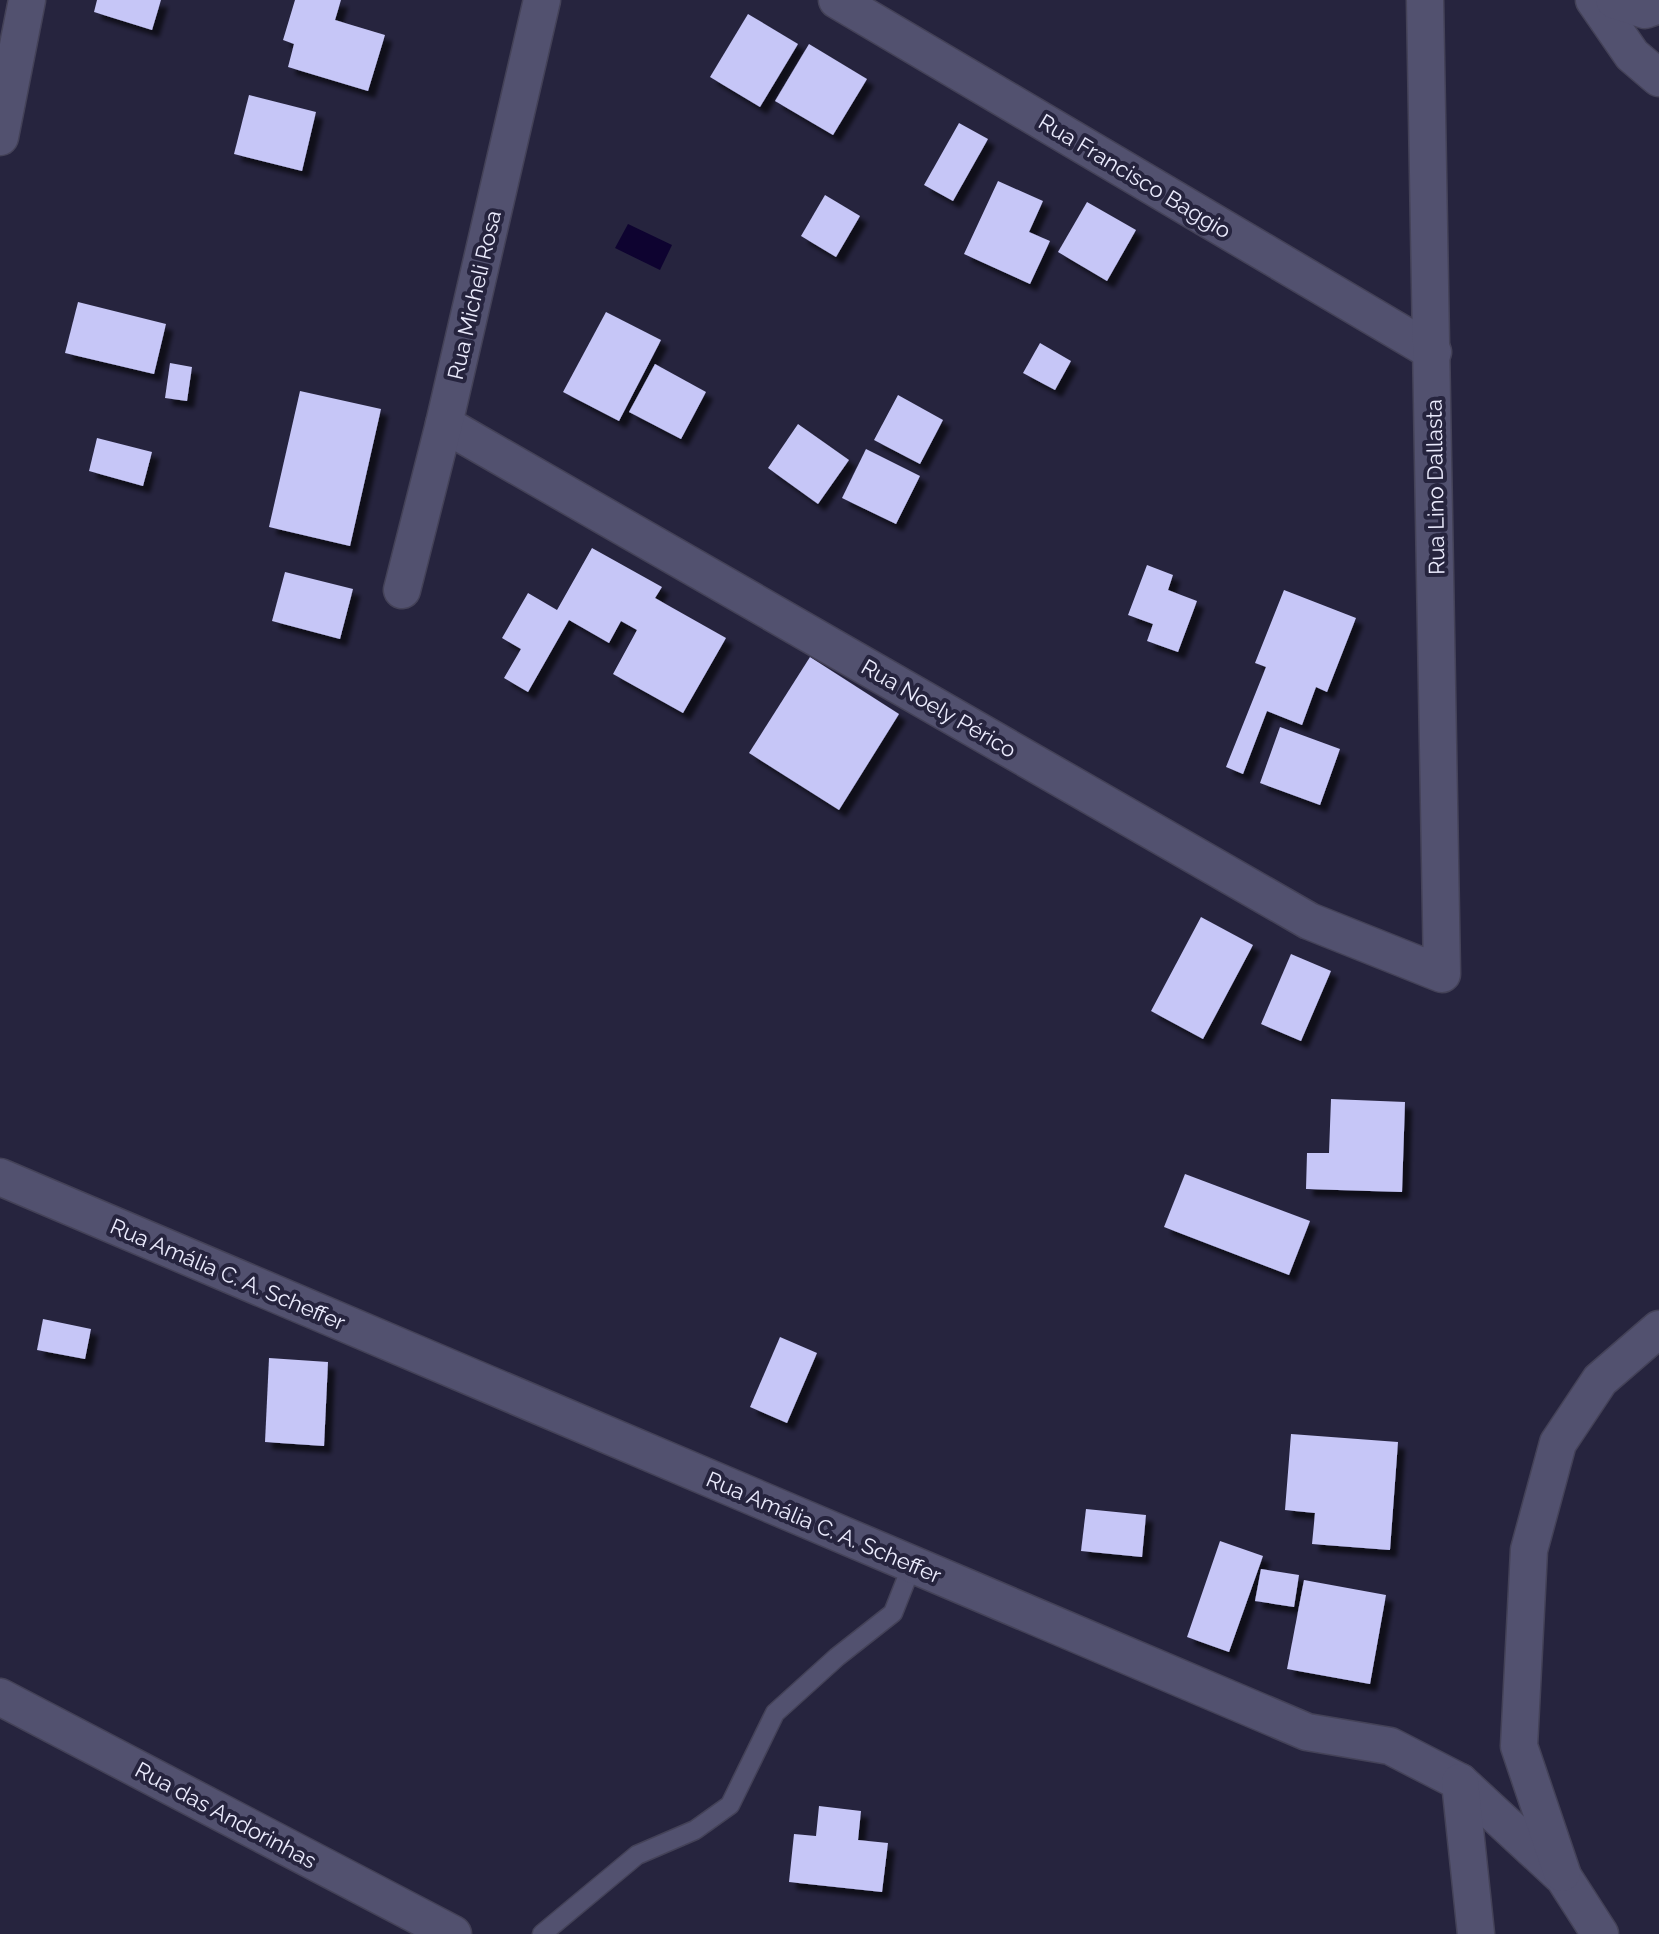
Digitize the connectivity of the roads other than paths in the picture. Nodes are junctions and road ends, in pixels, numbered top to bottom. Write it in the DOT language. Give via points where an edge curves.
graph roads {
  1 [pos="27,0"];
  2 [pos="542,0"];
  3 [pos="837,0"];
  4 [pos="1425,0"];
  5 [pos="1594,0"];
  6 [pos="1614,0"];
  7 [pos="1659,5"];
  8 [pos="1659,78"];
  9 [pos="0,137"];
  10 [pos="1433,352"];
  11 [pos="444,424"];
  12 [pos="402,590"];
  13 [pos="1442,974"];
  14 [pos="0,1177"];
  15 [pos="1659,1329"];
  16 [pos="912,1565"];
  17 [pos="0,1697"];
  18 [pos="1460,1782"];
  19 [pos="1564,1878"];
  20 [pos="453,1934"];
  21 [pos="542,1934"];
  22 [pos="1476,1934"];
  23 [pos="1600,1934"];
  1 -- 9 [label="street"];
  2 -- 11 [label="street, Rua Micheli Rosa"];
  3 -- 10 [label="street, Rua Francisco Baggio"];
  4 -- 10 [label="street, Rua Lino Dallasta"];
  5 -- 8 [label="street" via="1632,55"];
  6 -- 7 [label="street" via="1645,10"];
  10 -- 13 [label="street, Rua Lino Dallasta"];
  11 -- 12 [label="street, Rua Micheli Rosa"];
  11 -- 13 [label="street, Rua Noely Périco" via="1309,921"];
  14 -- 16 [label="street, Rua Amália C. A. Scheffer"];
  15 -- 19 [label="street" via="1600,1380 1558,1443 1529,1550 1519,1746"];
  16 -- 18 [label="street, Rua Amália C. A. Scheffer" via="1307,1732 1390,1746"];
  16 -- 21 [label="lane" via="893,1613 775,1713 730,1805 695,1830 637,1855"];
  17 -- 20 [label="street, Rua das Andorinhas"];
  18 -- 19 [label="street, Rua Amália C. A. Scheffer"];
  18 -- 22 [label="street"];
  19 -- 23 [label="street, Rua Amália C. A. Scheffer"];
}
